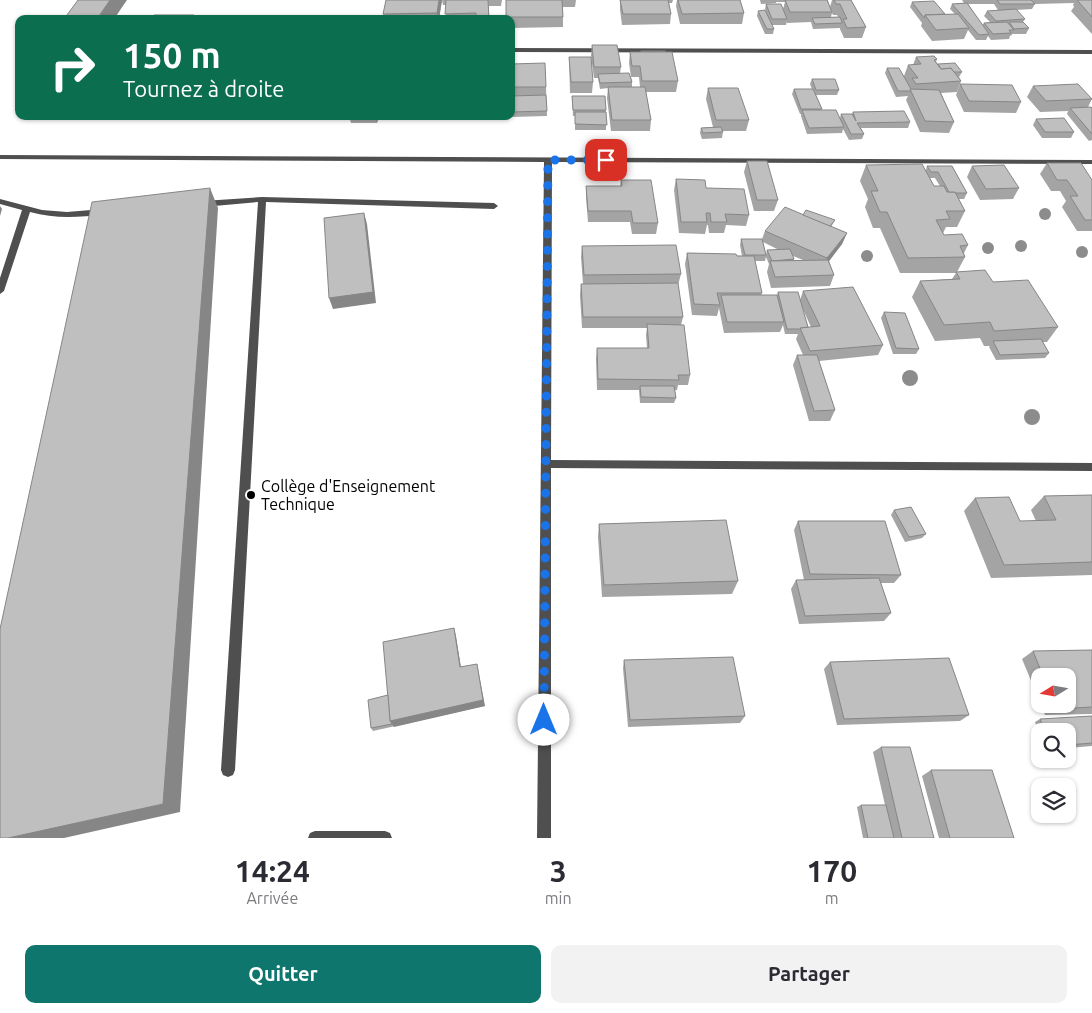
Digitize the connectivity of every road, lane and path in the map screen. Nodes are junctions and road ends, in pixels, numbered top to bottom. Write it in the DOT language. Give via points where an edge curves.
graph roads {
  1 [pos="515,50"];
  2 [pos="1092,52"];
  3 [pos="0,156"];
  4 [pos="548,160"];
  5 [pos="1092,162"];
  6 [pos="262,199"];
  7 [pos="0,202"];
  8 [pos="193,204"];
  9 [pos="494,206"];
  10 [pos="27,208"];
  11 [pos="115,211"];
  12 [pos="0,291"];
  13 [pos="546,464"];
  14 [pos="1092,467"];
  15 [pos="228,770"];
  16 [pos="315,838"];
  17 [pos="385,838"];
  18 [pos="544,838"];
  1 -- 2 [label="street"];
  3 -- 4 [label="street"];
  4 -- 5 [label="street"];
  4 -- 13 [label="street"];
  6 -- 8 [label="street"];
  6 -- 9 [label="street"];
  6 -- 15 [label="street"];
  7 -- 10 [label="street"];
  10 -- 11 [label="street" via="67,215"];
  10 -- 12 [label="street"];
  13 -- 14 [label="street"];
  13 -- 18 [label="street"];
  16 -- 17 [label="street"];
}
